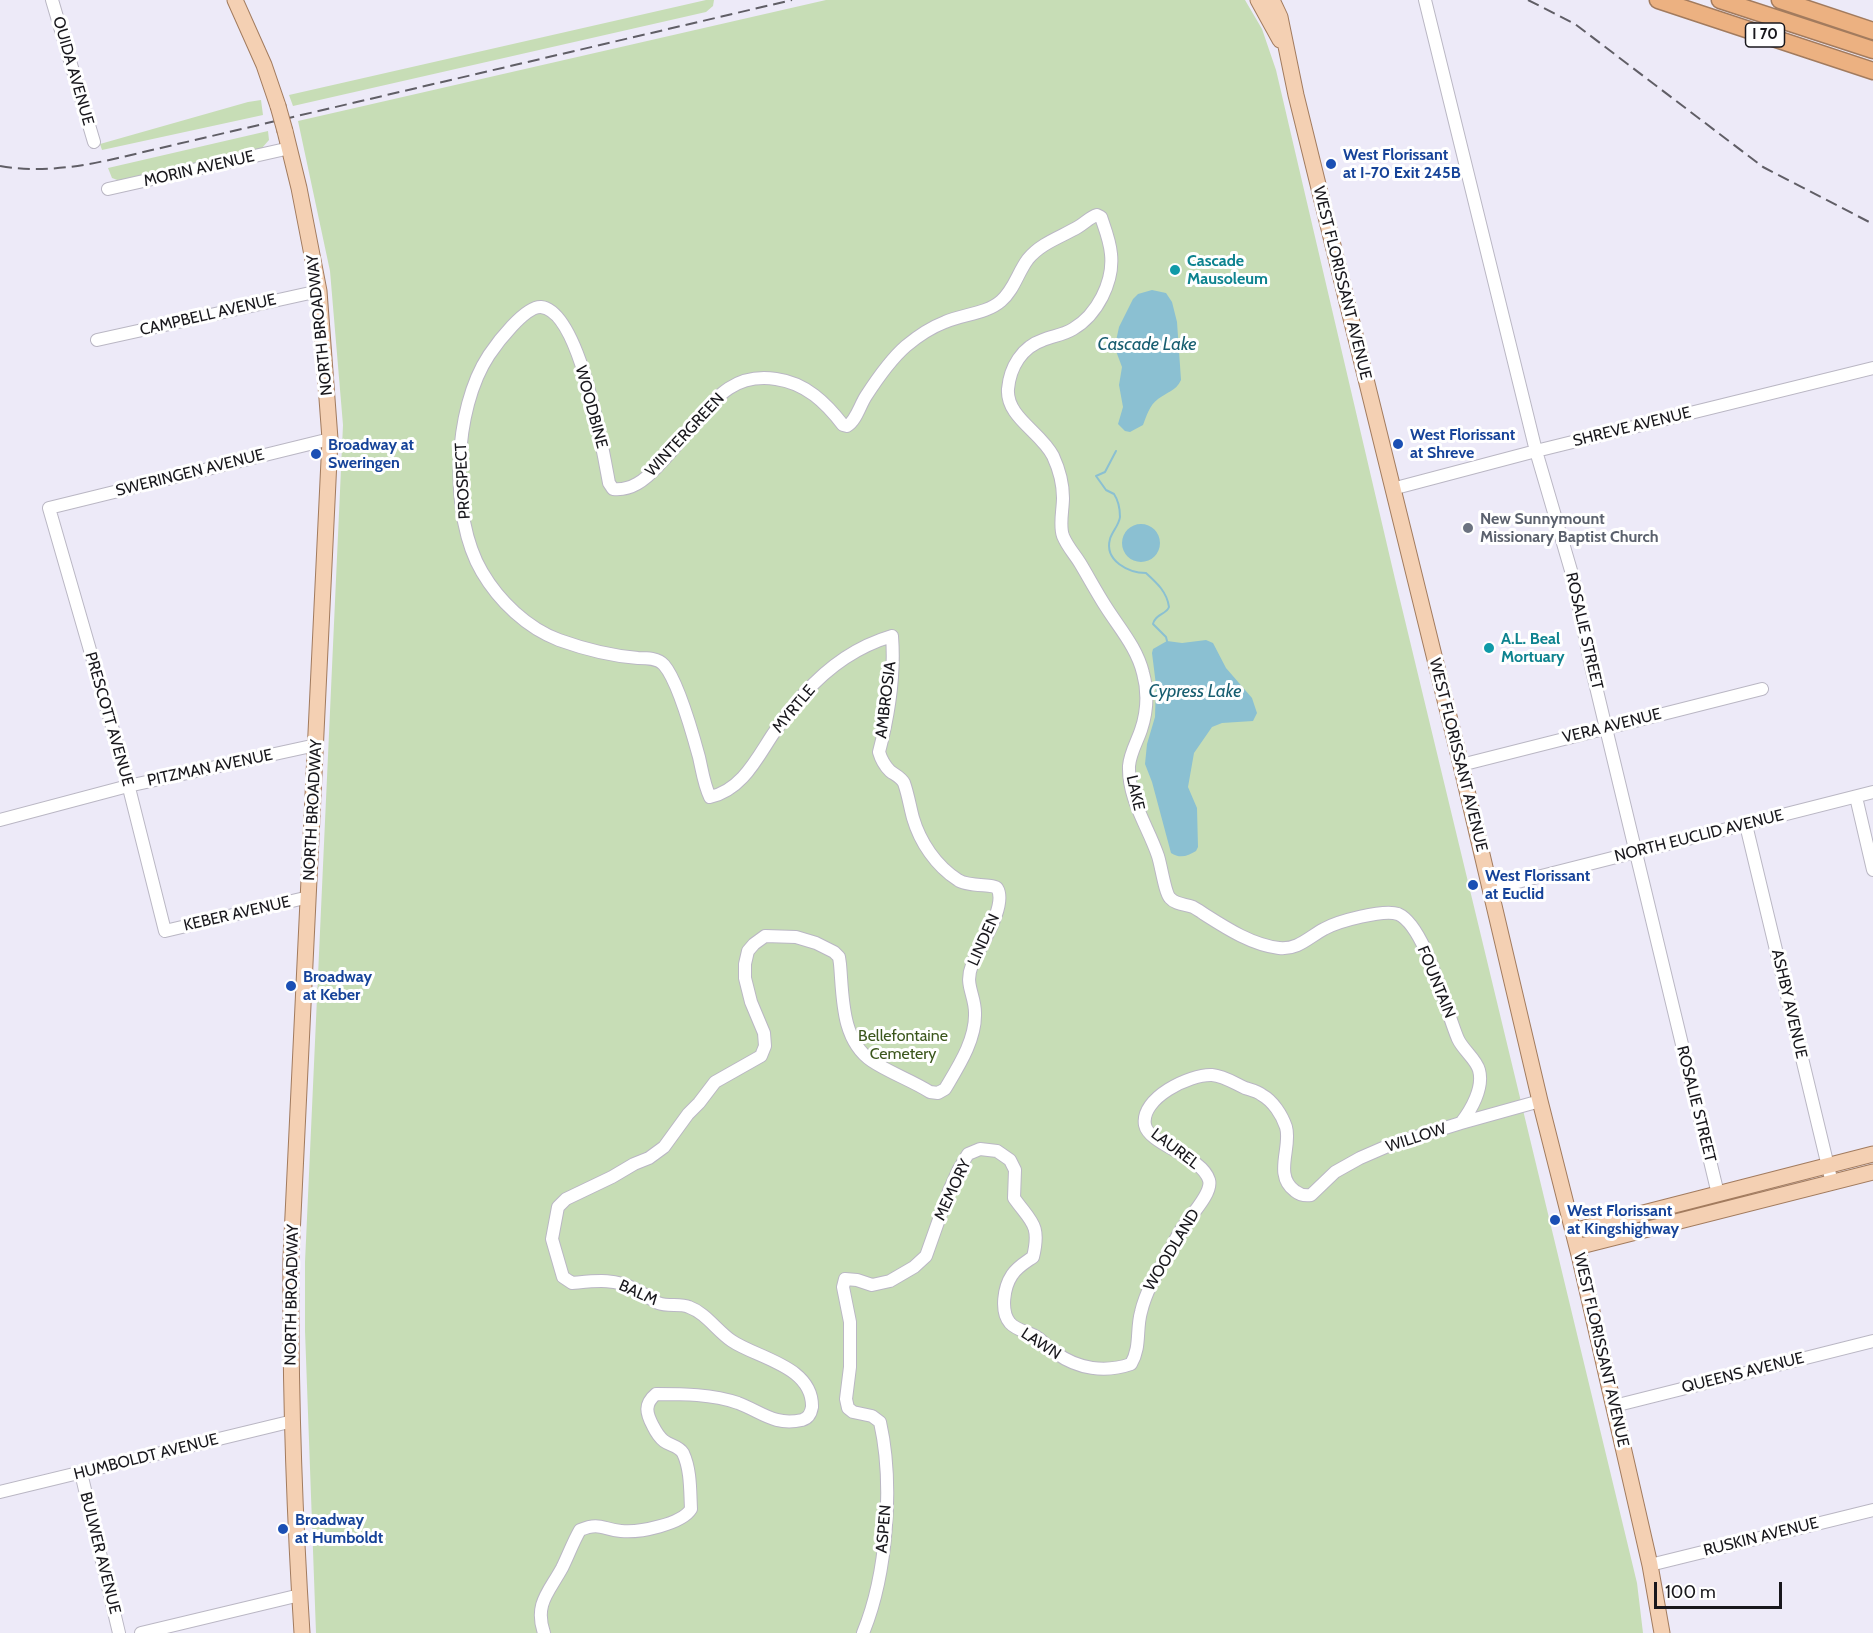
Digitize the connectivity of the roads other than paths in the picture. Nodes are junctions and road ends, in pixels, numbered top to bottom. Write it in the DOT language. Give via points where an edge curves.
graph roads {
  1 [pos="52,0"];
  2 [pos="235,0"];
  3 [pos="1258,0"];
  4 [pos="1272,0"];
  5 [pos="1425,0"];
  6 [pos="1658,0"];
  7 [pos="1720,0"];
  8 [pos="1780,0"];
  9 [pos="1873,31"];
  10 [pos="1873,50"];
  11 [pos="1287,54"];
  12 [pos="1873,71"];
  13 [pos="94,142"];
  14 [pos="290,148"];
  15 [pos="108,189"];
  16 [pos="319,291"];
  17 [pos="535,308"];
  18 [pos="97,340"];
  19 [pos="1873,368"];
  20 [pos="330,439"];
  21 [pos="1536,451"];
  22 [pos="613,489"];
  23 [pos="1392,489"];
  24 [pos="49,508"];
  25 [pos="1063,536"];
  26 [pos="892,636"];
  27 [pos="1762,689"];
  28 [pos="1607,727"];
  29 [pos="316,745"];
  30 [pos="1461,765"];
  31 [pos="129,786"];
  32 [pos="1873,792"];
  33 [pos="710,796"];
  34 [pos="1856,797"];
  35 [pos="0,820"];
  36 [pos="1746,825"];
  37 [pos="1636,853"];
  38 [pos="1873,870"];
  39 [pos="993,886"];
  40 [pos="1490,889"];
  41 [pos="309,897"];
  42 [pos="1323,929"];
  43 [pos="165,931"];
  44 [pos="762,1053"];
  45 [pos="1540,1101"];
  46 [pos="1461,1123"];
  47 [pos="1873,1154"];
  48 [pos="1828,1166"];
  49 [pos="1873,1172"];
  50 [pos="1832,1183"];
  51 [pos="1209,1184"];
  52 [pos="1718,1194"];
  53 [pos="1302,1195"];
  54 [pos="1573,1231"];
  55 [pos="1577,1247"];
  56 [pos="1010,1324"];
  57 [pos="1873,1341"];
  58 [pos="1136,1354"];
  59 [pos="1614,1406"];
  60 [pos="293,1421"];
  61 [pos="880,1422"];
  62 [pos="81,1473"];
  63 [pos="0,1492"];
  64 [pos="1873,1510"];
  65 [pos="1650,1565"];
  66 [pos="300,1595"];
  67 [pos="119,1633"];
  68 [pos="141,1633"];
  69 [pos="302,1633"];
  70 [pos="544,1633"];
  71 [pos="863,1633"];
  72 [pos="1662,1633"];
  1 -- 13 [label="street, OUIDA AVENUE"];
  2 -- 14 [label="main road, NORTH BROADWAY, bridge" via="267,74"];
  3 -- 11 [label="main road, WEST FLORISSANT AVENUE"];
  4 -- 11 [label="main road, WEST FLORISSANT AVENUE" via="1280,17"];
  5 -- 21 [label="street, ROSALIE STREET"];
  6 -- 12 [label="highway, I 70"];
  7 -- 10 [label="highway"];
  8 -- 9 [label="highway, I 70"];
  11 -- 23 [label="main road, WEST FLORISSANT AVENUE"];
  14 -- 15 [label="street, MORIN AVENUE"];
  14 -- 16 [label="main road, NORTH BROADWAY"];
  16 -- 18 [label="street, CAMPBELL AVENUE"];
  16 -- 20 [label="main road, NORTH BROADWAY"];
  17 -- 22 [label="street, WOODBINE" via="552,312 584,370"];
  17 -- 33 [label="street, PROSPECT" via="504,335 476,375 469,397 461,430 460,470 472,550 497,594 532,626 582,647 663,663 686,713"];
  19 -- 21 [label="street, SHREVE AVENUE"];
  20 -- 24 [label="street, SWERINGEN AVENUE"];
  20 -- 29 [label="main road, NORTH BROADWAY"];
  21 -- 23 [label="street, SHREVE AVENUE"];
  21 -- 28 [label="street, ROSALIE STREET" via="1572,574"];
  22 -- 25 [label="street, WINTERGREEN" via="632,487 649,476 715,398 746,380 766,377 804,388 847,426 906,346 946,321 1001,301 1036,251 1097,214 1111,250 1112,264 1103,294 1086,320 1031,345 1021,355 1014,366 1008,394 1017,414 1051,451 1057,465 1063,498"];
  23 -- 30 [label="main road, WEST FLORISSANT AVENUE"];
  24 -- 31 [label="street, PRESCOTT AVENUE"];
  25 -- 42 [label="street, LAKE" via="1131,642 1144,674 1146,709 1131,755 1130,780 1138,811 1157,852 1169,898 1192,906 1240,934 1280,948 1300,945"];
  26 -- 33 [label="street, MYRTLE" via="858,650 832,667 787,715 745,775"];
  26 -- 39 [label="street, AMBROSIA" via="892,681 881,758 903,780 914,821 937,862 969,885"];
  27 -- 28 [label="street, VERA AVENUE"];
  28 -- 30 [label="street, VERA AVENUE"];
  28 -- 37 [label="street, ROSALIE STREET"];
  29 -- 31 [label="street, PITZMAN AVENUE"];
  29 -- 41 [label="main road, NORTH BROADWAY"];
  30 -- 40 [label="main road, WEST FLORISSANT AVENUE"];
  31 -- 35 [label="street, PITZMAN AVENUE"];
  31 -- 43 [label="street, PRESCOTT AVENUE"];
  32 -- 34 [label="street, NORTH EUCLID AVENUE"];
  34 -- 36 [label="street, NORTH EUCLID AVENUE"];
  34 -- 38 [label="street"];
  36 -- 37 [label="street, NORTH EUCLID AVENUE"];
  36 -- 48 [label="street, ASHBY AVENUE"];
  37 -- 40 [label="street, NORTH EUCLID AVENUE"];
  37 -- 52 [label="street, ROSALIE STREET"];
  39 -- 44 [label="street, LINDEN" via="1000,897 998,908 969,975 975,1027 945,1089 930,1092 864,1055 853,1042 846,1020 838,957 824,946 796,936 765,936 748,951 745,978 764,1033"];
  40 -- 45 [label="main road, WEST FLORISSANT AVENUE"];
  41 -- 43 [label="street, KEBER AVENUE"];
  41 -- 60 [label="main road, NORTH BROADWAY" via="291,1257"];
  42 -- 46 [label="street, FOUNTAIN" via="1386,913 1396,913 1410,924 1436,976 1456,1035 1479,1068 1475,1097"];
  44 -- 70 [label="street, BALM" via="716,1082 664,1147 650,1158 566,1199 558,1207 552,1239 563,1277 572,1283 616,1282 657,1302 687,1306 733,1342 782,1365 800,1378 809,1392 809,1416 784,1422 704,1395 656,1394 646,1412 658,1435 682,1451 691,1509 674,1522 653,1527 622,1531 593,1525 580,1530 546,1592 541,1607"];
  45 -- 46 [label="street, WILLOW"];
  45 -- 54 [label="main road, WEST FLORISSANT AVENUE"];
  46 -- 53 [label="street, WILLOW" via="1360,1158 1335,1172 1311,1195"];
  47 -- 48 [label="main road"];
  48 -- 50 [label="street, ASHBY AVENUE"];
  48 -- 52 [label="main road"];
  49 -- 50 [label="main road"];
  50 -- 55 [label="main road"];
  51 -- 53 [label="street, LAUREL" via="1196,1163 1156,1138 1145,1122 1148,1109 1159,1097 1192,1077 1212,1075 1262,1094 1276,1106 1287,1128 1283,1168 1287,1182"];
  51 -- 58 [label="street, WOODLAND" via="1146,1292"];
  52 -- 54 [label="main road"];
  54 -- 55 [label="main road, WEST FLORISSANT AVENUE"];
  55 -- 59 [label="main road, WEST FLORISSANT AVENUE"];
  56 -- 58 [label="street, LAWN" via="1039,1339 1068,1362 1092,1368 1120,1368 1131,1364"];
  56 -- 61 [label="street, MEMORY" via="1005,1312 1007,1285 1013,1273 1033,1257 1037,1236 1033,1221 1014,1198 1015,1170 1010,1160 997,1151 980,1149 968,1154 949,1191 926,1256 890,1281 872,1285 845,1279 848,1408"];
  57 -- 59 [label="street, QUEENS AVENUE"];
  59 -- 65 [label="main road, WEST FLORISSANT AVENUE"];
  60 -- 62 [label="street, HUMBOLDT AVENUE"];
  60 -- 66 [label="main road, NORTH BROADWAY"];
  61 -- 71 [label="street, ASPEN" via="887,1497 883,1547 878,1584"];
  62 -- 63 [label="street, HUMBOLDT AVENUE"];
  62 -- 67 [label="street, BULWER AVENUE"];
  64 -- 65 [label="street, RUSKIN AVENUE"];
  65 -- 72 [label="main road, WEST FLORISSANT AVENUE"];
  66 -- 68 [label="street"];
  66 -- 69 [label="main road, NORTH BROADWAY"];
}
